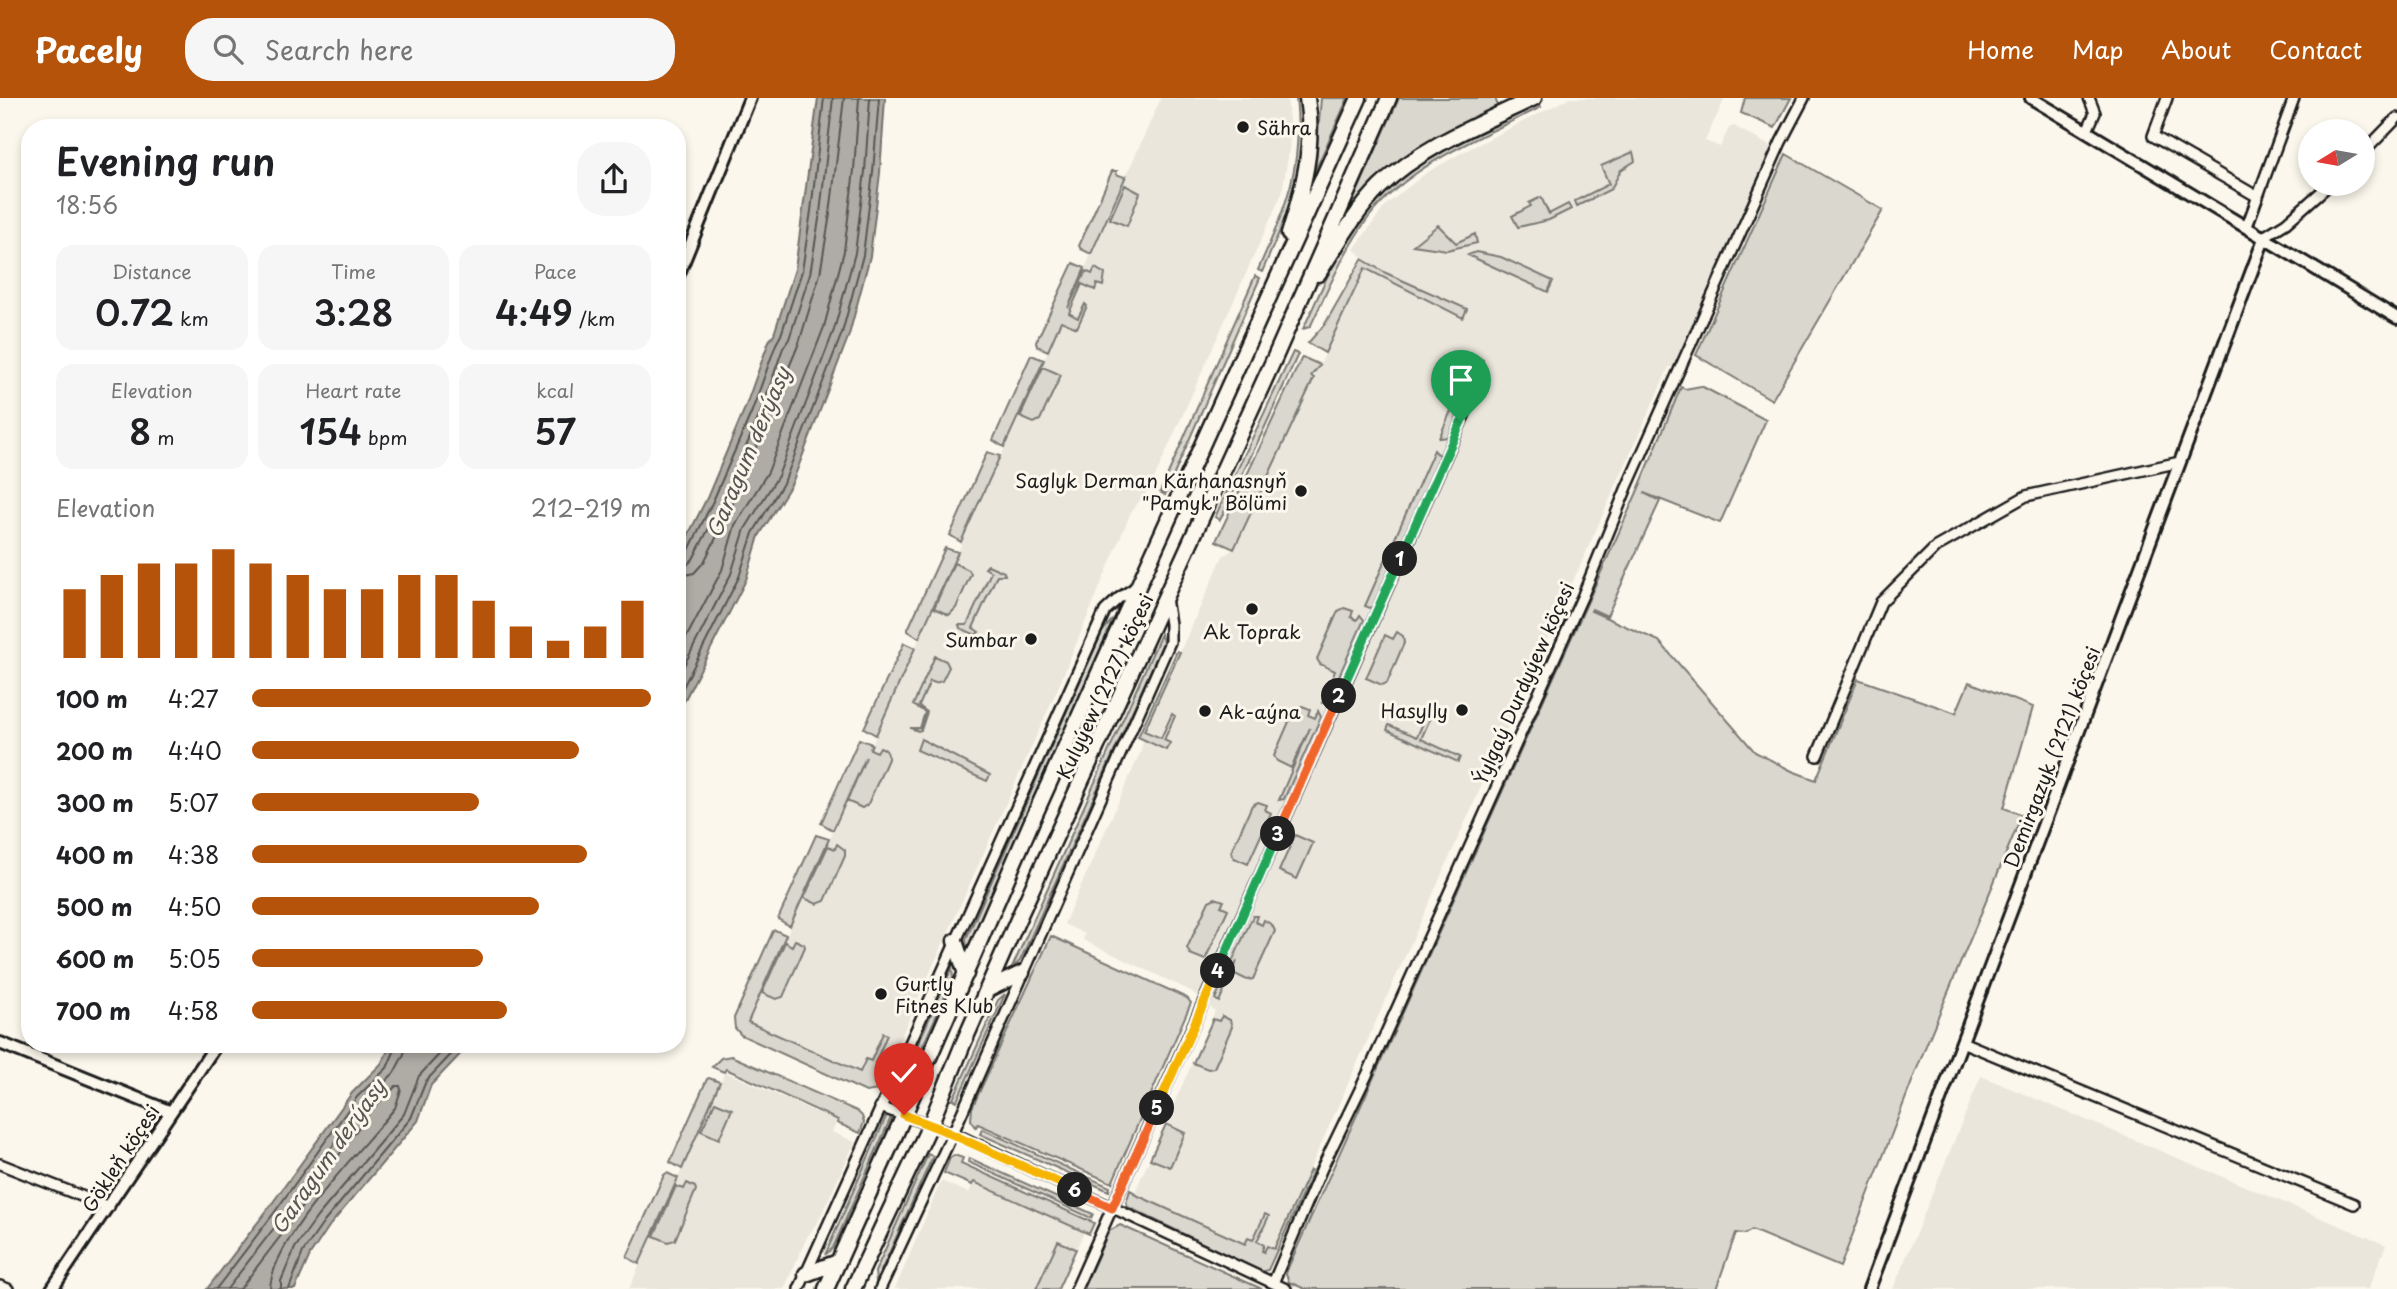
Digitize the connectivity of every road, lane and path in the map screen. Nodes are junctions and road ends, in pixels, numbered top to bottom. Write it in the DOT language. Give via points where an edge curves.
graph roads {
  1 [pos="750,98"];
  2 [pos="1307,98"];
  3 [pos="1359,98"];
  4 [pos="1389,98"];
  5 [pos="1534,98"];
  6 [pos="1804,98"];
  7 [pos="2031,98"];
  8 [pos="2090,98"];
  9 [pos="2168,98"];
  10 [pos="2294,98"];
  11 [pos="2397,118"];
  12 [pos="2087,131"];
  13 [pos="2375,141"];
  14 [pos="2316,196"];
  15 [pos="2258,197"];
  16 [pos="2247,226"];
  17 [pos="2264,236"];
  18 [pos="686,256"];
  19 [pos="1271,292"];
  20 [pos="1294,311"];
  21 [pos="2397,317"];
  22 [pos="1479,382"];
  23 [pos="2180,462"];
  24 [pos="1141,584"];
  25 [pos="1166,598"];
  26 [pos="1817,756"];
  27 [pos="955,941"];
  28 [pos="967,974"];
  29 [pos="1022,974"];
  30 [pos="989,989"];
  31 [pos="1962,1042"];
  32 [pos="0,1043"];
  33 [pos="21,1051"];
  34 [pos="25,1053"];
  35 [pos="211,1053"];
  36 [pos="880,1107"];
  37 [pos="171,1112"];
  38 [pos="904,1115"];
  39 [pos="930,1125"];
  40 [pos="953,1133"];
  41 [pos="0,1164"];
  42 [pos="2354,1204"];
  43 [pos="109,1207"];
  44 [pos="1112,1208"];
  45 [pos="838,1262"];
  46 [pos="861,1271"];
  47 [pos="806,1274"];
  48 [pos="1273,1283"];
  49 [pos="0,1286"];
  50 [pos="8,1289"];
  51 [pos="52,1289"];
  52 [pos="799,1289"];
  53 [pos="826,1289"];
  54 [pos="853,1289"];
  55 [pos="865,1289"];
  56 [pos="880,1289"];
  57 [pos="1076,1289"];
  58 [pos="1286,1289"];
  59 [pos="1870,1289"];
  1 -- 18 [label="street"];
  2 -- 19 [label="highway" via="1308,166"];
  3 -- 19 [label="highway, Kulyýew (2127) köçesi"];
  4 -- 20 [label="highway, Kulyýew (2127) köçesi"];
  5 -- 20 [label="highway" via="1452,138 1394,175 1354,219"];
  6 -- 48 [label="street, Ýylgaý Durdyýew köçesi"];
  7 -- 12 [label="street"];
  8 -- 12 [label="street" via="2095,113"];
  9 -- 15 [label="street" via="2153,136"];
  10 -- 15 [label="street"];
  11 -- 13 [label="street"];
  12 -- 16 [label="street"];
  14 -- 17 [label="street"];
  15 -- 16 [label="street"];
  16 -- 17 [label="street"];
  17 -- 21 [label="street"];
  17 -- 23 [label="street, Demirgazyk (2121) köçesi"];
  19 -- 24 [label="highway, Kulyýew (2127) köçesi"];
  20 -- 25 [label="highway, Kulyýew (2127) köçesi"];
  22 -- 44 [label="street"];
  23 -- 26 [label="street" via="2026,496 1936,547 1881,602"];
  23 -- 31 [label="street, Demirgazyk (2121) köçesi"];
  24 -- 27 [label="street" via="1105,611"];
  24 -- 28 [label="highway, Kulyýew (2127) köçesi"];
  25 -- 29 [label="street" via="1170,642"];
  25 -- 30 [label="highway, Kulyýew (2127) köçesi"];
  27 -- 28 [label="highway"];
  27 -- 36 [label="street"];
  28 -- 38 [label="highway, Kulyýew (2127) köçesi"];
  29 -- 30 [label="highway"];
  29 -- 40 [label="street"];
  30 -- 39 [label="highway, Kulyýew (2127) köçesi"];
  31 -- 42 [label="street"];
  31 -- 59 [label="street, Demirgazyk (2121) köçesi"];
  32 -- 33 [label="street"];
  34 -- 37 [label="street"];
  35 -- 37 [label="street, Gökleň köçesi"];
  36 -- 38 [label="street"];
  36 -- 47 [label="street"];
  37 -- 43 [label="street, Gökleň köçesi"];
  38 -- 39 [label="street"];
  38 -- 45 [label="highway, Kulyýew (2127) köçesi"];
  39 -- 40 [label="street"];
  39 -- 46 [label="highway, Kulyýew (2127) köçesi"];
  40 -- 44 [label="street"];
  40 -- 56 [label="street"];
  41 -- 43 [label="street"];
  43 -- 51 [label="street, Gökleň köçesi"];
  44 -- 48 [label="street"];
  44 -- 57 [label="street"];
  45 -- 47 [label="highway"];
  45 -- 53 [label="highway, Kulyýew (2127) köçesi"];
  46 -- 54 [label="highway, Kulyýew (2127) köçesi"];
  46 -- 55 [label="highway"];
  47 -- 52 [label="street"];
  48 -- 58 [label="street"];
  49 -- 50 [label="street"];
}
